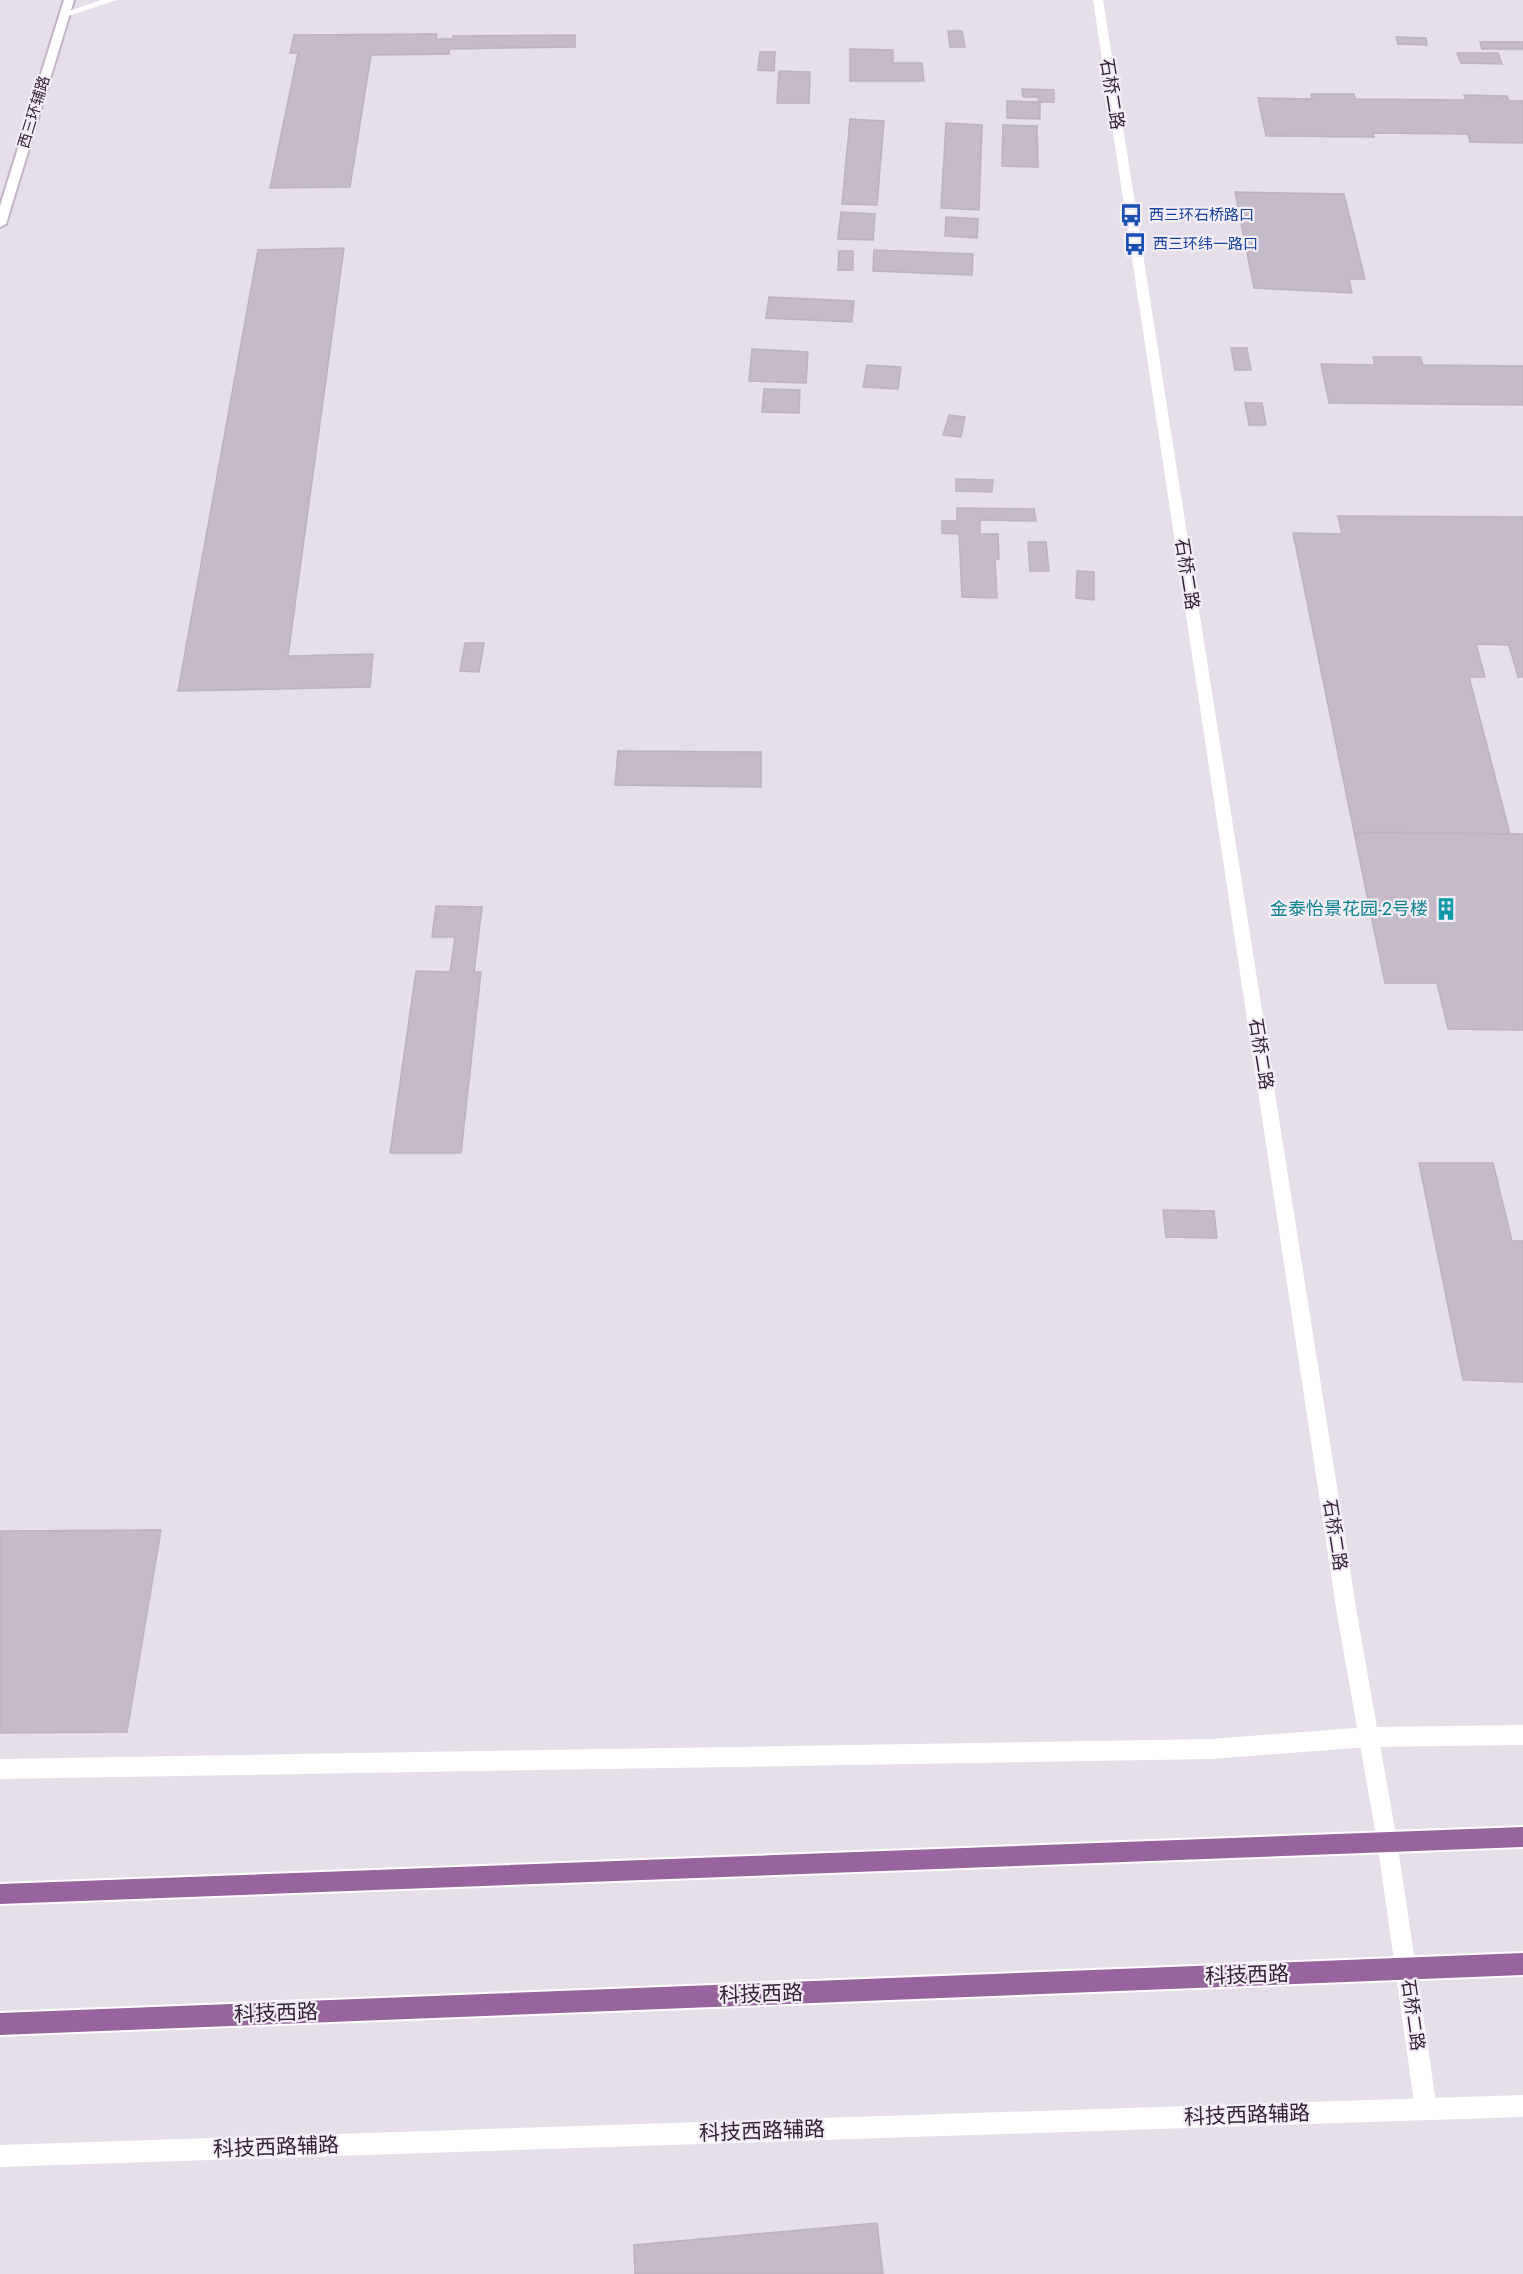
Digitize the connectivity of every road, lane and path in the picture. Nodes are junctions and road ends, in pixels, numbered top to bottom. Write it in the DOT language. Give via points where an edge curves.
graph roads {
  1 [pos="69,0"];
  2 [pos="112,0"];
  3 [pos="1098,0"];
  4 [pos="64,14"];
  5 [pos="0,224"];
  6 [pos="1523,1735"];
  7 [pos="1369,1737"];
  8 [pos="0,1770"];
  9 [pos="1523,1837"];
  10 [pos="1387,1841"];
  11 [pos="0,1894"];
  12 [pos="1523,1964"];
  13 [pos="1406,1969"];
  14 [pos="0,2024"];
  15 [pos="1523,2106"];
  16 [pos="1426,2109"];
  17 [pos="0,2156"];
  1 -- 4 [label="street, 西三环辅路"];
  2 -- 4 [label="street"];
  3 -- 7 [label="street, 石桥二路"];
  4 -- 5 [label="street, 西三环辅路"];
  6 -- 7 [label="street"];
  7 -- 8 [label="street" via="1211,1749"];
  7 -- 10 [label="street, 石桥二路"];
  9 -- 10 [label="main road"];
  10 -- 11 [label="main road"];
  10 -- 13 [label="street, 石桥二路"];
  12 -- 13 [label="main road, 科技西路"];
  13 -- 14 [label="main road, 科技西路"];
  13 -- 16 [label="street, 石桥二路"];
  15 -- 16 [label="street, 科技西路辅路"];
  16 -- 17 [label="street, 科技西路辅路"];
}
